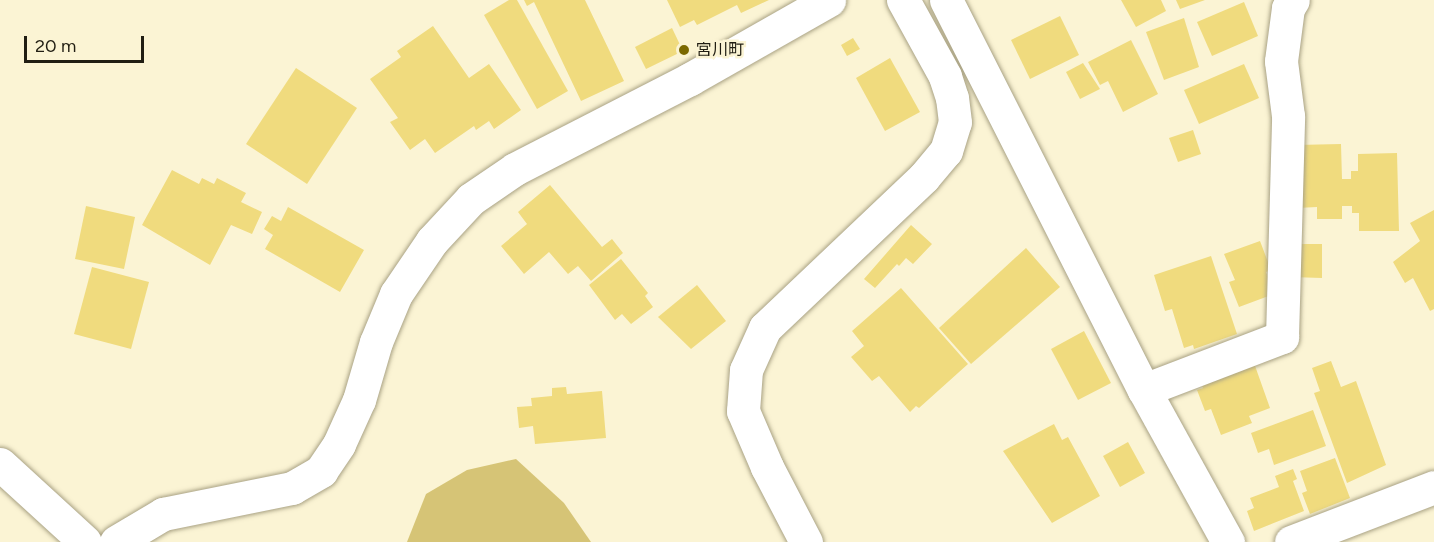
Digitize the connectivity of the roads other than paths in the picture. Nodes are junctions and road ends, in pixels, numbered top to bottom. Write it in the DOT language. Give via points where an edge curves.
graph roads {
  1 [pos="829,0"];
  2 [pos="903,0"];
  3 [pos="946,0"];
  4 [pos="1293,0"];
  5 [pos="1144,390"];
  6 [pos="0,464"];
  7 [pos="1434,487"];
  8 [pos="85,542"];
  9 [pos="116,542"];
  10 [pos="806,542"];
  11 [pos="1228,542"];
  12 [pos="1291,542"];
  1 -- 9 [label="street" via="690,79 515,168 471,200 432,241 396,294 376,342 359,400 339,444 321,471 292,488 163,514"];
  2 -- 10 [label="street" via="945,76 952,98 955,122 946,151 924,177 765,328 746,370 743,411 766,467"];
  3 -- 5 [label="street"];
  4 -- 5 [label="street" via="1288,8 1281,62 1288,116 1282,337"];
  5 -- 11 [label="street"];
  6 -- 8 [label="street"];
  7 -- 12 [label="street"];
}
